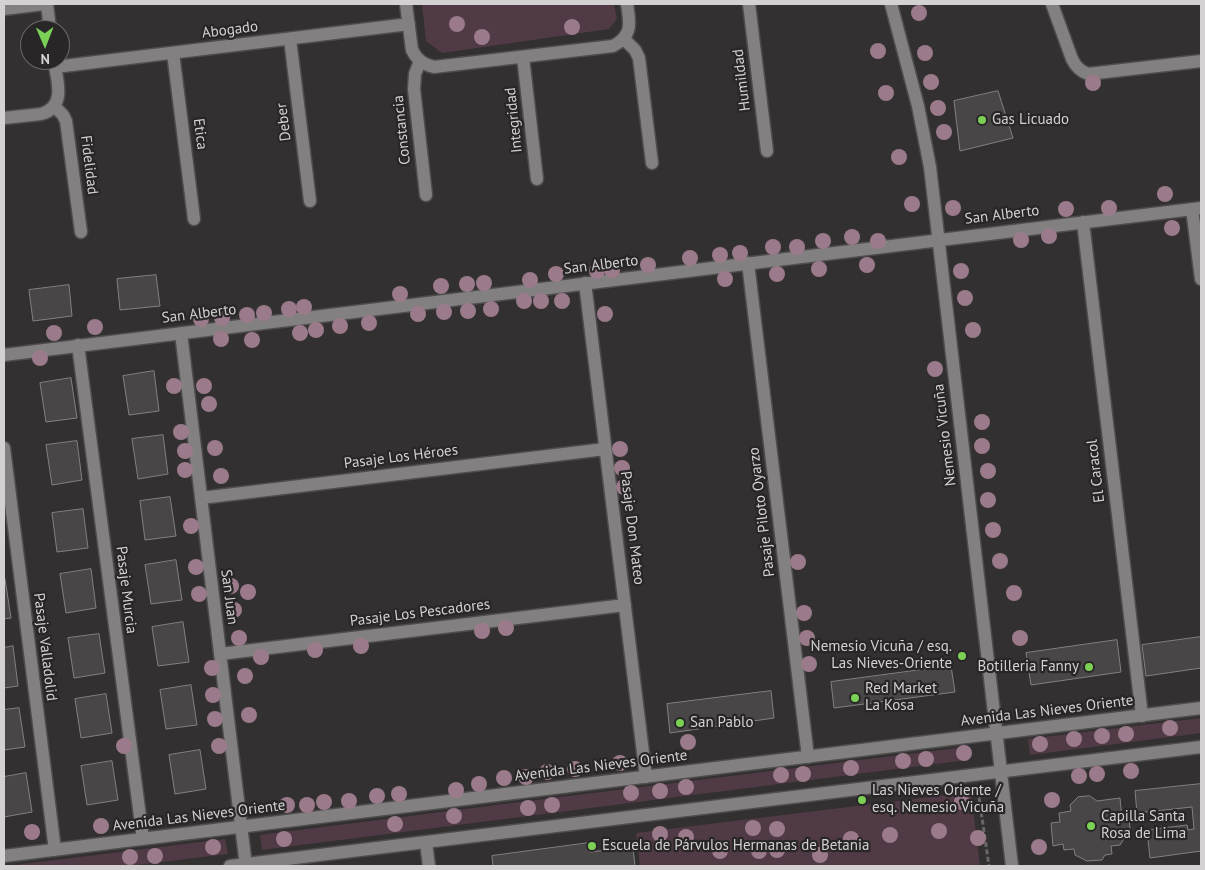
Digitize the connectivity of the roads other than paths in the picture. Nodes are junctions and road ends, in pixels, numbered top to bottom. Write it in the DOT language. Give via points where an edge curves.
graph roads {
  1 [pos="46,4"];
  2 [pos="406,4"];
  3 [pos="627,4"];
  4 [pos="749,4"];
  5 [pos="890,4"];
  6 [pos="1052,4"];
  7 [pos="4,8"];
  8 [pos="48,20"];
  9 [pos="409,24"];
  10 [pos="290,39"];
  11 [pos="624,39"];
  12 [pos="173,53"];
  13 [pos="523,57"];
  14 [pos="1201,61"];
  15 [pos="420,62"];
  16 [pos="70,63"];
  17 [pos="56,70"];
  18 [pos="54,106"];
  19 [pos="4,118"];
  20 [pos="767,152"];
  21 [pos="652,163"];
  22 [pos="537,179"];
  23 [pos="426,195"];
  24 [pos="310,201"];
  25 [pos="1197,208"];
  26 [pos="194,219"];
  27 [pos="1083,222"];
  28 [pos="81,232"];
  29 [pos="939,240"];
  30 [pos="748,263"];
  31 [pos="1201,280"];
  32 [pos="585,283"];
  33 [pos="180,333"];
  34 [pos="78,345"];
  35 [pos="4,354"];
  36 [pos="4,448"];
  37 [pos="605,449"];
  38 [pos="201,498"];
  39 [pos="625,605"];
  40 [pos="220,654"];
  41 [pos="1201,708"];
  42 [pos="1142,716"];
  43 [pos="996,733"];
  44 [pos="1201,747"];
  45 [pos="808,757"];
  46 [pos="1001,772"];
  47 [pos="646,777"];
  48 [pos="241,827"];
  49 [pos="143,839"];
  50 [pos="426,843"];
  51 [pos="55,850"];
  52 [pos="4,856"];
  53 [pos="246,865"];
  54 [pos="230,866"];
  55 [pos="429,866"];
  56 [pos="1012,866"];
  1 -- 7 [label="street"];
  1 -- 8 [label="street"];
  2 -- 9 [label="street"];
  3 -- 11 [label="street" via="629,27"];
  4 -- 20 [label="street, Humildad"];
  5 -- 29 [label="street, Nemesio Vicuña" via="918,106"];
  6 -- 14 [label="street" via="1075,66 1081,72 1088,74"];
  9 -- 10 [label="street, Abogado"];
  9 -- 15 [label="street" via="412,50"];
  10 -- 12 [label="street, Abogado"];
  10 -- 24 [label="street, Deber"];
  11 -- 13 [label="street" via="613,46"];
  11 -- 21 [label="street" via="636,50 639,58"];
  12 -- 16 [label="street, Abogado"];
  12 -- 26 [label="street, Etica"];
  13 -- 15 [label="street" via="434,67"];
  13 -- 22 [label="street, Integridad"];
  15 -- 23 [label="street, Constancia" via="414,89"];
  17 -- 18 [label="street" via="58,96"];
  18 -- 19 [label="street" via="46,113"];
  18 -- 28 [label="street, Fidelidad" via="66,121"];
  25 -- 27 [label="street, San Alberto"];
  25 -- 31 [label="street"];
  27 -- 29 [label="street, San Alberto"];
  27 -- 42 [label="street, El Caracol"];
  29 -- 30 [label="street, San Alberto"];
  29 -- 43 [label="street, Nemesio Vicuña"];
  30 -- 32 [label="street, San Alberto"];
  30 -- 45 [label="street, Pasaje Piloto Oyarzo"];
  32 -- 33 [label="street, San Alberto"];
  32 -- 37 [label="street, Pasaje Don Mateo"];
  33 -- 34 [label="street, San Alberto"];
  33 -- 38 [label="street, San Juan"];
  34 -- 35 [label="street, San Alberto"];
  34 -- 49 [label="street, Pasaje Murcia"];
  36 -- 51 [label="street, Pasaje Valladolid"];
  37 -- 38 [label="street, Pasaje Los Héroes"];
  37 -- 39 [label="street, Pasaje Don Mateo"];
  38 -- 40 [label="street, San Juan"];
  39 -- 40 [label="street, Pasaje Los Pescadores"];
  39 -- 47 [label="street, Pasaje Don Mateo"];
  40 -- 48 [label="street, San Juan"];
  41 -- 42 [label="street, Avenida Las Nieves Oriente"];
  42 -- 43 [label="street, Avenida Las Nieves Oriente"];
  43 -- 45 [label="street, Avenida Las Nieves Oriente"];
  43 -- 46 [label="street, Nemesio Vicuña"];
  44 -- 46 [label="street"];
  45 -- 47 [label="street, Avenida Las Nieves Oriente"];
  46 -- 50 [label="street"];
  46 -- 56 [label="street, Nemesio Vicuña"];
  47 -- 48 [label="street, Avenida Las Nieves Oriente"];
  48 -- 49 [label="street, Avenida Las Nieves Oriente"];
  48 -- 53 [label="street, San Juan"];
  49 -- 51 [label="street, Avenida Las Nieves Oriente"];
  50 -- 53 [label="street"];
  50 -- 55 [label="street"];
  51 -- 52 [label="street, Avenida Las Nieves Oriente"];
  53 -- 54 [label="street"];
}
